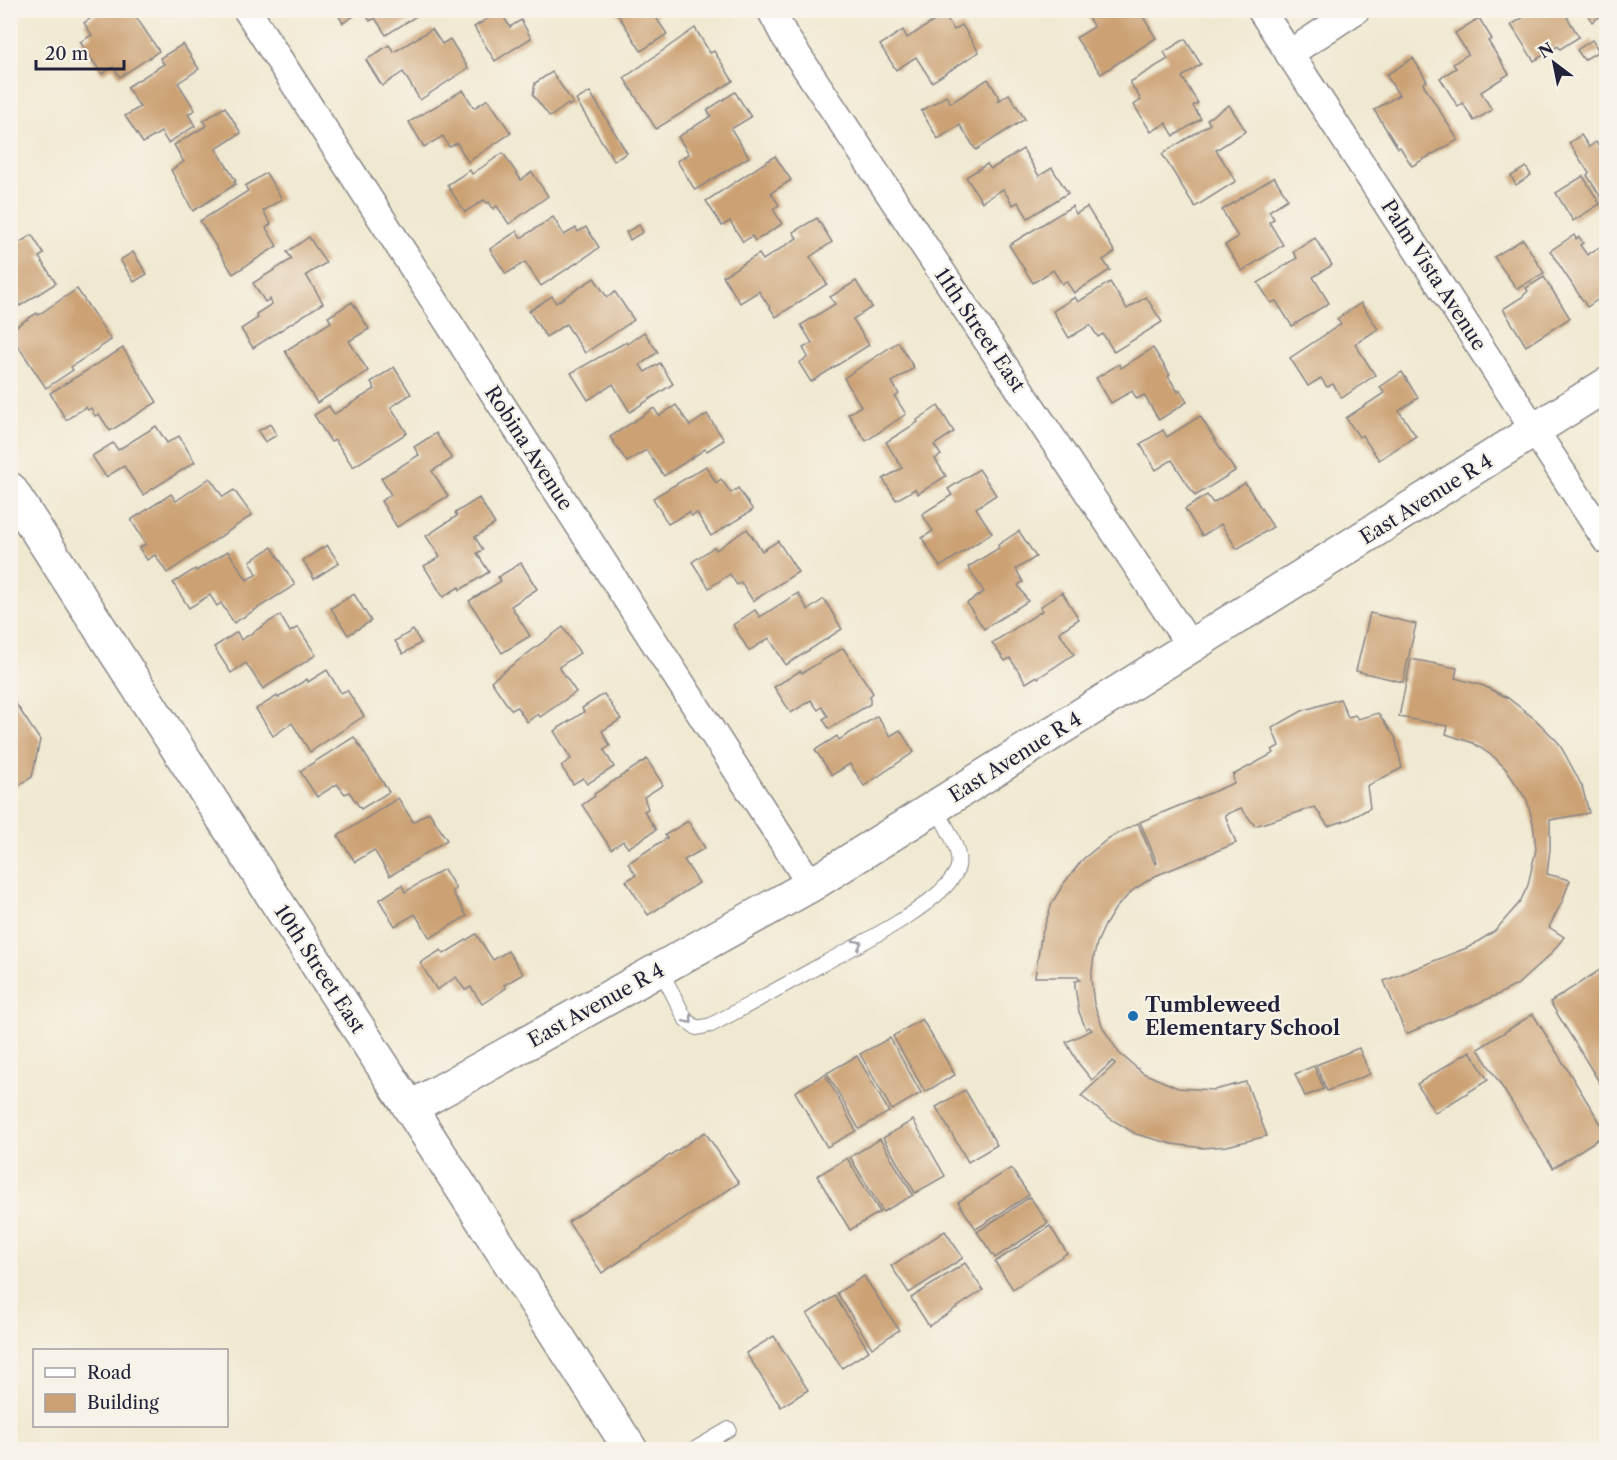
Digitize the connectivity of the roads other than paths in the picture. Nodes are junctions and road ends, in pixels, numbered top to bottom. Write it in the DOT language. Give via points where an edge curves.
graph roads {
  1 [pos="247,10"];
  2 [pos="771,10"];
  3 [pos="1261,10"];
  4 [pos="1356,10"];
  5 [pos="1289,54"];
  6 [pos="1606,385"];
  7 [pos="1536,430"];
  8 [pos="10,489"];
  9 [pos="1606,540"];
  10 [pos="1191,647"];
  11 [pos="935,807"];
  12 [pos="811,885"];
  13 [pos="660,969"];
  14 [pos="410,1108"];
  15 [pos="729,1429"];
  16 [pos="631,1449"];
  17 [pos="693,1449"];
  1 -- 12 [label="street, Robina Avenue"];
  2 -- 10 [label="street, 11th Street East"];
  3 -- 5 [label="street, Palm Vista Avenue"];
  4 -- 5 [label="street"];
  5 -- 7 [label="street, Palm Vista Avenue"];
  6 -- 7 [label="street, East Avenue R 4"];
  7 -- 9 [label="street, Palm Vista Avenue"];
  7 -- 10 [label="street, East Avenue R 4"];
  8 -- 14 [label="street, 10th Street East"];
  10 -- 11 [label="street, East Avenue R 4"];
  11 -- 12 [label="street, East Avenue R 4"];
  13 -- 11 [label="lane, one-way" via="686,1020 697,1028 711,1025 902,920 941,891 957,870 954,842"];
  12 -- 13 [label="street, East Avenue R 4"];
  13 -- 14 [label="street, East Avenue R 4"];
  14 -- 16 [label="street, 10th Street East"];
  15 -- 17 [label="lane"];
}
